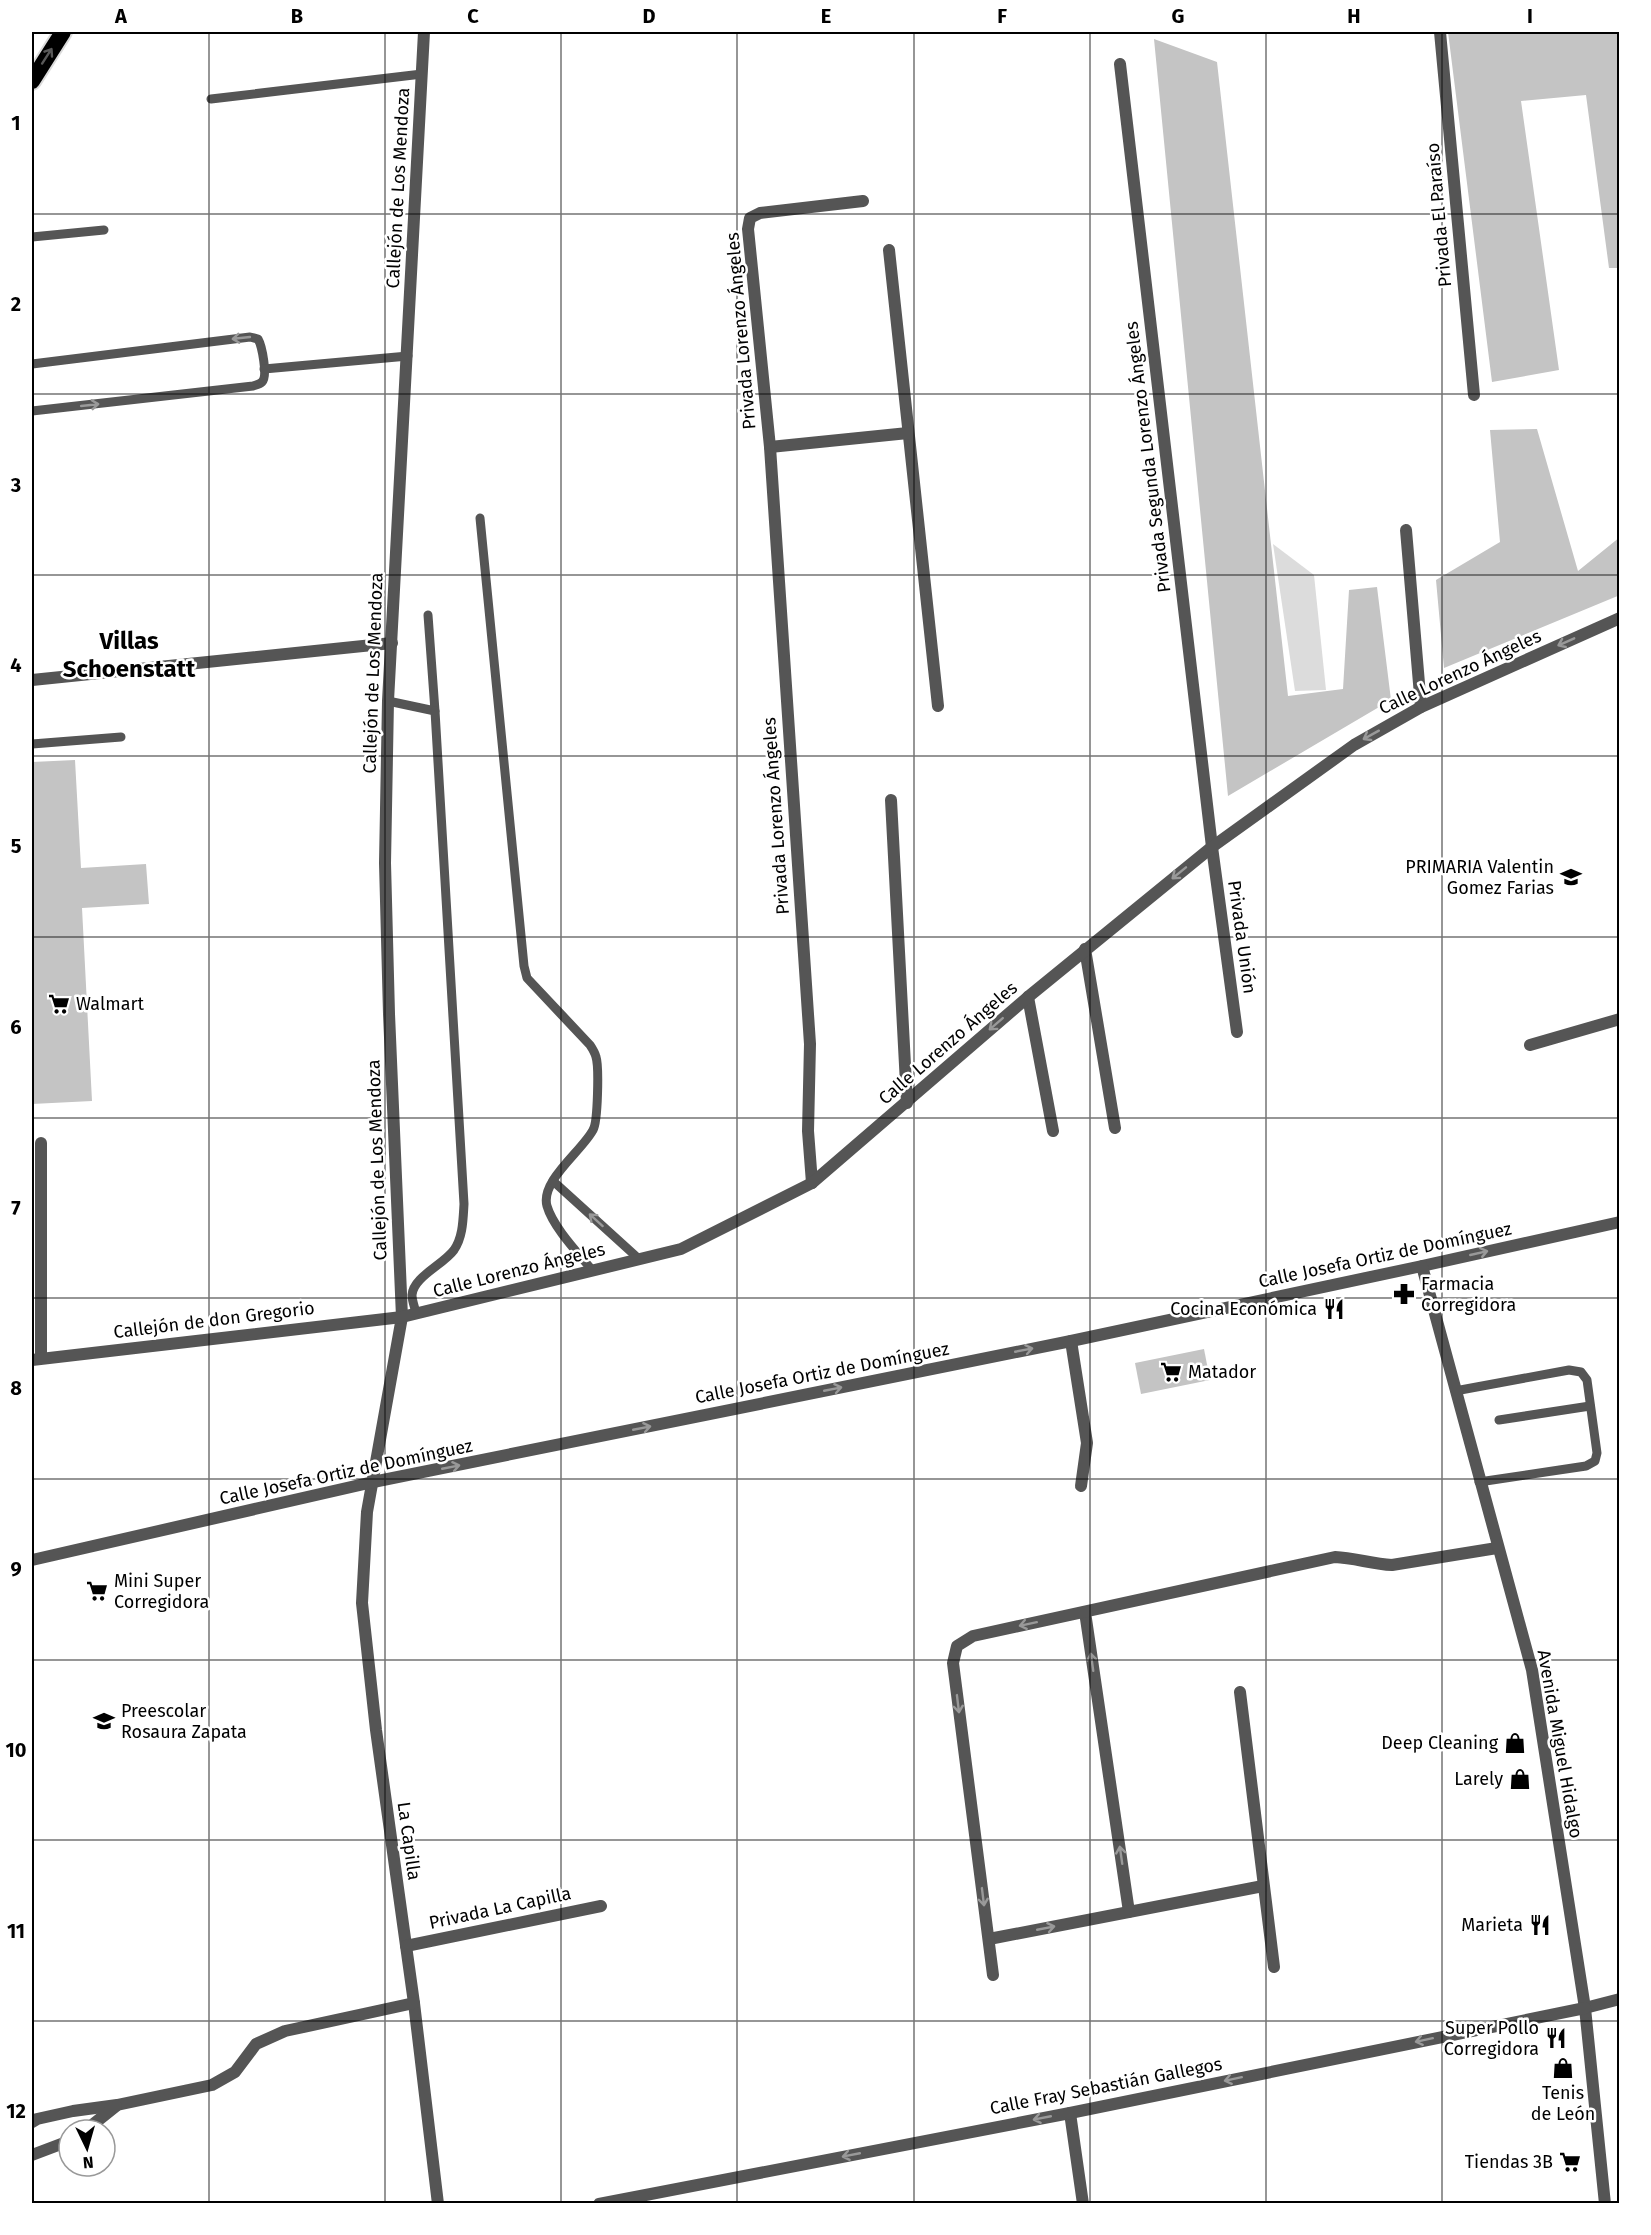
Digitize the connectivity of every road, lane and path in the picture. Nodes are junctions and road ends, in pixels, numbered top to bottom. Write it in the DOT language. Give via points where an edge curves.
graph roads {
  1 [pos="63,32"];
  2 [pos="424,32"];
  3 [pos="1440,32"];
  4 [pos="1120,64"];
  5 [pos="422,74"];
  6 [pos="32,81"];
  7 [pos="211,99"];
  8 [pos="863,201"];
  9 [pos="104,230"];
  10 [pos="32,237"];
  11 [pos="889,250"];
  12 [pos="408,356"];
  13 [pos="32,364"];
  14 [pos="264,369"];
  15 [pos="1474,395"];
  16 [pos="32,411"];
  17 [pos="908,433"];
  18 [pos="770,447"];
  19 [pos="480,518"];
  20 [pos="1406,530"];
  21 [pos="428,615"];
  22 [pos="1620,618"];
  23 [pos="392,643"];
  24 [pos="32,680"];
  25 [pos="388,701"];
  26 [pos="938,706"];
  27 [pos="1422,706"];
  28 [pos="435,711"];
  29 [pos="121,737"];
  30 [pos="32,744"];
  31 [pos="891,800"];
  32 [pos="1212,847"];
  33 [pos="1085,949"];
  34 [pos="1028,997"];
  35 [pos="1620,1019"];
  36 [pos="1237,1032"];
  37 [pos="1530,1045"];
  38 [pos="907,1103"];
  39 [pos="1115,1128"];
  40 [pos="1053,1131"];
  41 [pos="41,1143"];
  42 [pos="553,1181"];
  43 [pos="812,1183"];
  44 [pos="1620,1222"];
  45 [pos="639,1259"];
  46 [pos="1422,1266"];
  47 [pos="592,1270"];
  48 [pos="416,1313"];
  49 [pos="402,1317"];
  50 [pos="1071,1341"];
  51 [pos="36,1359"];
  52 [pos="1455,1391"];
  53 [pos="1590,1406"];
  54 [pos="1499,1420"];
  55 [pos="373,1482"];
  56 [pos="1479,1482"];
  57 [pos="1081,1486"];
  58 [pos="1497,1548"];
  59 [pos="32,1560"];
  60 [pos="1085,1612"];
  61 [pos="1240,1692"];
  62 [pos="1263,1886"];
  63 [pos="601,1906"];
  64 [pos="1129,1912"];
  65 [pos="989,1939"];
  66 [pos="406,1946"];
  67 [pos="1274,1967"];
  68 [pos="993,1975"];
  69 [pos="1620,1999"];
  70 [pos="414,2003"];
  71 [pos="1585,2008"];
  72 [pos="117,2105"];
  73 [pos="1070,2113"];
  74 [pos="101,2118"];
  75 [pos="32,2122"];
  76 [pos="57,2146"];
  77 [pos="32,2155"];
  78 [pos="438,2204"];
  79 [pos="599,2204"];
  80 [pos="1083,2204"];
  81 [pos="1605,2204"];
  6 -- 1 [label="highway, one-way"];
  2 -- 5 [label="street, Callejón de Los Mendoza"];
  3 -- 15 [label="street, Privada El Paraíso"];
  4 -- 32 [label="street, Privada Segunda Lorenzo Ángeles"];
  5 -- 7 [label="lane"];
  5 -- 12 [label="street, Callejón de Los Mendoza"];
  8 -- 18 [label="street, Privada Lorenzo Ángeles" via="760,213 750,218"];
  9 -- 10 [label="lane"];
  11 -- 17 [label="street"];
  12 -- 14 [label="lane"];
  12 -- 23 [label="street, Callejón de Los Mendoza"];
  14 -- 13 [label="lane, one-way" via="261,345 258,339 250,337"];
  16 -- 14 [label="lane, one-way" via="253,386 261,384"];
  17 -- 18 [label="street, Privada Lorenzo Ángeles"];
  17 -- 26 [label="street"];
  18 -- 43 [label="street, Privada Lorenzo Ángeles" via="810,1044 808,1131"];
  19 -- 42 [label="lane" via="524,966 527,978 590,1045 596,1057 594,1129"];
  20 -- 27 [label="street"];
  21 -- 28 [label="lane"];
  22 -- 27 [label="street, Calle Lorenzo Ángeles, one-way"];
  23 -- 24 [label="street"];
  23 -- 25 [label="street, Callejón de Los Mendoza"];
  25 -- 28 [label="lane"];
  25 -- 49 [label="street, Callejón de Los Mendoza" via="385,863"];
  27 -- 32 [label="street, Calle Lorenzo Ángeles, one-way" via="1354,745"];
  28 -- 48 [label="lane" via="464,1204 462,1228 454,1250 414,1287"];
  29 -- 30 [label="lane"];
  31 -- 38 [label="street"];
  32 -- 33 [label="street, Calle Lorenzo Ángeles, one-way"];
  32 -- 36 [label="street, Privada Unión"];
  33 -- 34 [label="street, Calle Lorenzo Ángeles"];
  33 -- 39 [label="street"];
  34 -- 38 [label="street, Calle Lorenzo Ángeles, one-way"];
  34 -- 40 [label="street"];
  35 -- 37 [label="street"];
  38 -- 43 [label="street, Calle Lorenzo Ángeles"];
  41 -- 51 [label="street"];
  45 -- 42 [label="lane, one-way"];
  42 -- 47 [label="lane" via="547,1206 555,1223"];
  43 -- 45 [label="street, Calle Lorenzo Ángeles" via="681,1249"];
  46 -- 44 [label="street, Calle Josefa Ortiz de Domínguez, one-way"];
  45 -- 47 [label="street, Calle Lorenzo Ángeles"];
  46 -- 50 [label="street, Calle Josefa Ortiz de Domínguez"];
  46 -- 52 [label="street, Avenida Miguel Hidalgo"];
  47 -- 48 [label="street, Calle Lorenzo Ángeles"];
  48 -- 49 [label="street, Calle Lorenzo Ángeles"];
  49 -- 51 [label="street, Callejón de don Gregorio"];
  49 -- 55 [label="street"];
  55 -- 50 [label="street, Calle Josefa Ortiz de Domínguez, one-way"];
  50 -- 57 [label="street" via="1087,1443"];
  52 -- 53 [label="lane" via="1569,1370 1581,1372 1587,1380"];
  52 -- 56 [label="street, Avenida Miguel Hidalgo"];
  53 -- 54 [label="lane"];
  53 -- 56 [label="lane" via="1595,1461 1586,1466"];
  55 -- 59 [label="street, Calle Josefa Ortiz de Domínguez"];
  55 -- 66 [label="street, La Capilla" via="367,1512 362,1603"];
  56 -- 58 [label="street, Avenida Miguel Hidalgo"];
  58 -- 60 [label="street" via="1392,1565 1335,1557"];
  58 -- 71 [label="street, Avenida Miguel Hidalgo" via="1532,1670"];
  64 -- 60 [label="street, one-way"];
  60 -- 65 [label="street, one-way" via="973,1636 957,1646 953,1663"];
  61 -- 62 [label="street"];
  62 -- 64 [label="street"];
  62 -- 67 [label="street"];
  63 -- 66 [label="street, Privada La Capilla"];
  65 -- 64 [label="street, one-way"];
  65 -- 68 [label="street"];
  66 -- 70 [label="street, La Capilla"];
  69 -- 71 [label="street, Calle Fray Sebastián Gallegos"];
  70 -- 72 [label="street" via="285,2031 256,2044 235,2072 212,2085"];
  70 -- 78 [label="street, La Capilla"];
  71 -- 73 [label="street, Calle Fray Sebastián Gallegos, one-way"];
  71 -- 81 [label="street, Avenida Miguel Hidalgo"];
  72 -- 74 [label="street"];
  72 -- 75 [label="street"];
  73 -- 79 [label="street, Calle Fray Sebastián Gallegos, one-way"];
  73 -- 80 [label="street"];
  76 -- 77 [label="street"];
}
